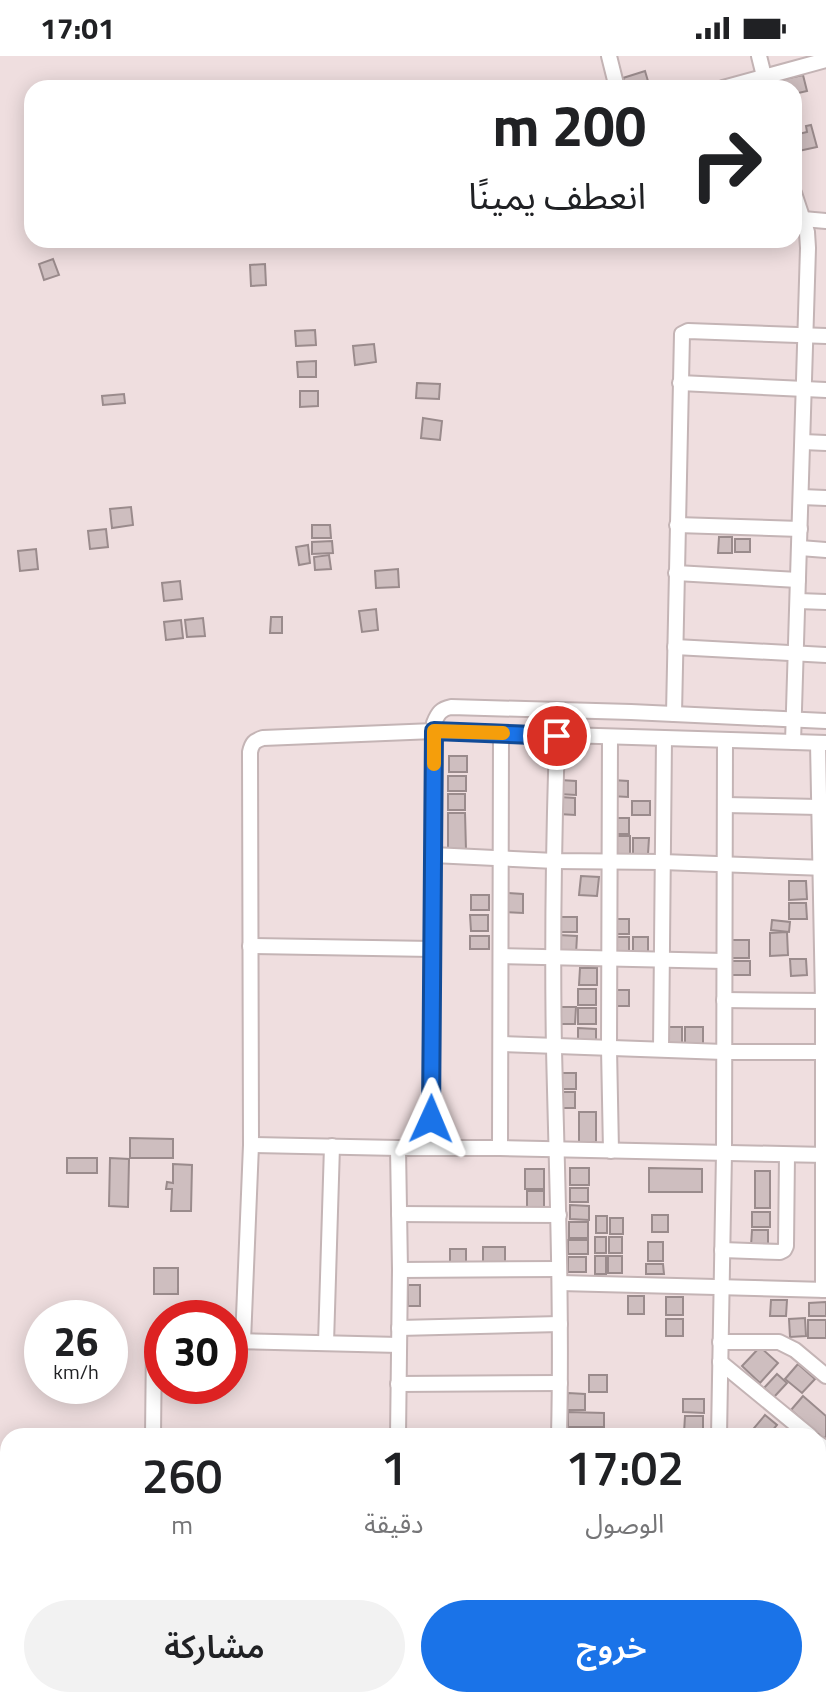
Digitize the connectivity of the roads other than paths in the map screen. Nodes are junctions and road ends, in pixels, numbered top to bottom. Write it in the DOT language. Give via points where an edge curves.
graph roads {
  1 [pos="609,56"];
  2 [pos="759,56"];
  3 [pos="826,60"];
  4 [pos="615,80"];
  5 [pos="765,80"];
  6 [pos="771,80"];
  7 [pos="802,216"];
  8 [pos="803,219"];
  9 [pos="826,221"];
  10 [pos="806,335"];
  11 [pos="826,336"];
  12 [pos="680,383"];
  13 [pos="805,389"];
  14 [pos="826,390"];
  15 [pos="803,442"];
  16 [pos="826,443"];
  17 [pos="801,497"];
  18 [pos="826,498"];
  19 [pos="677,525"];
  20 [pos="800,529"];
  21 [pos="800,548"];
  22 [pos="826,550"];
  23 [pos="676,573"];
  24 [pos="798,580"];
  25 [pos="798,601"];
  26 [pos="826,602"];
  27 [pos="675,647"];
  28 [pos="797,654"];
  29 [pos="826,655"];
  30 [pos="558,710"];
  31 [pos="674,714"];
  32 [pos="794,719"];
  33 [pos="826,721"];
  34 [pos="434,731"];
  35 [pos="501,733"];
  36 [pos="557,736"];
  37 [pos="610,737"];
  38 [pos="664,739"];
  39 [pos="725,740"];
  40 [pos="793,742"];
  41 [pos="822,743"];
  42 [pos="725,805"];
  43 [pos="818,807"];
  44 [pos="433,855"];
  45 [pos="500,859"];
  46 [pos="555,861"];
  47 [pos="610,862"];
  48 [pos="662,862"];
  49 [pos="725,864"];
  50 [pos="823,868"];
  51 [pos="250,946"];
  52 [pos="432,949"];
  53 [pos="501,956"];
  54 [pos="554,957"];
  55 [pos="610,958"];
  56 [pos="662,960"];
  57 [pos="724,961"];
  58 [pos="824,964"];
  59 [pos="724,1000"];
  60 [pos="823,1001"];
  61 [pos="501,1044"];
  62 [pos="554,1047"];
  63 [pos="609,1048"];
  64 [pos="661,1049"];
  65 [pos="724,1052"];
  66 [pos="825,1052"];
  67 [pos="251,1145"];
  68 [pos="332,1146"];
  69 [pos="430,1147"];
  70 [pos="398,1148"];
  71 [pos="500,1148"];
  72 [pos="557,1150"];
  73 [pos="611,1151"];
  74 [pos="724,1153"];
  75 [pos="787,1155"];
  76 [pos="824,1155"];
  77 [pos="399,1214"];
  78 [pos="559,1215"];
  79 [pos="722,1250"];
  80 [pos="400,1270"];
  81 [pos="560,1276"];
  82 [pos="721,1287"];
  83 [pos="825,1290"];
  84 [pos="239,1300"];
  85 [pos="560,1324"];
  86 [pos="399,1328"];
  87 [pos="248,1341"];
  88 [pos="720,1342"];
  89 [pos="326,1343"];
  90 [pos="399,1345"];
  91 [pos="720,1362"];
  92 [pos="826,1376"];
  93 [pos="560,1383"];
  94 [pos="398,1384"];
  95 [pos="153,1404"];
  96 [pos="153,1428"];
  97 [pos="398,1428"];
  98 [pos="559,1428"];
  99 [pos="719,1428"];
  100 [pos="800,1428"];
  1 -- 4 [label="street"];
  2 -- 5 [label="street"];
  3 -- 6 [label="street"];
  7 -- 8 [label="street"];
  8 -- 9 [label="street"];
  8 -- 10 [label="street" via="808,248"];
  10 -- 11 [label="street"];
  10 -- 12 [label="street" via="685,332"];
  10 -- 13 [label="street"];
  12 -- 13 [label="street"];
  12 -- 19 [label="street"];
  13 -- 14 [label="street"];
  13 -- 15 [label="street"];
  15 -- 16 [label="street"];
  15 -- 17 [label="street"];
  17 -- 18 [label="street"];
  17 -- 20 [label="street"];
  19 -- 20 [label="street"];
  19 -- 23 [label="street"];
  20 -- 21 [label="street"];
  21 -- 22 [label="street"];
  21 -- 24 [label="street"];
  23 -- 24 [label="street"];
  23 -- 27 [label="street"];
  24 -- 25 [label="street"];
  25 -- 26 [label="street"];
  25 -- 28 [label="street"];
  27 -- 28 [label="street"];
  27 -- 31 [label="street"];
  28 -- 29 [label="street"];
  28 -- 32 [label="street"];
  30 -- 31 [label="street"];
  30 -- 34 [label="street" via="444,708"];
  30 -- 36 [label="street"];
  31 -- 32 [label="street"];
  32 -- 33 [label="street"];
  32 -- 40 [label="street"];
  34 -- 35 [label="street"];
  34 -- 44 [label="street"];
  34 -- 51 [label="street" via="263,738 251,745"];
  35 -- 36 [label="street"];
  35 -- 45 [label="street"];
  36 -- 37 [label="street"];
  36 -- 46 [label="street"];
  37 -- 38 [label="street"];
  37 -- 47 [label="street"];
  38 -- 39 [label="street"];
  38 -- 48 [label="street"];
  39 -- 40 [label="street"];
  39 -- 42 [label="street"];
  40 -- 41 [label="street"];
  41 -- 43 [label="street"];
  42 -- 43 [label="street"];
  42 -- 49 [label="street"];
  43 -- 50 [label="street"];
  44 -- 45 [label="street"];
  44 -- 52 [label="street"];
  45 -- 46 [label="street"];
  45 -- 53 [label="street"];
  46 -- 47 [label="street"];
  46 -- 54 [label="street"];
  47 -- 48 [label="street"];
  47 -- 55 [label="street"];
  48 -- 49 [label="street"];
  48 -- 56 [label="street"];
  49 -- 50 [label="street"];
  49 -- 57 [label="street"];
  50 -- 58 [label="street"];
  51 -- 52 [label="street"];
  51 -- 67 [label="street"];
  52 -- 69 [label="street"];
  53 -- 54 [label="street"];
  53 -- 61 [label="street"];
  54 -- 55 [label="street"];
  54 -- 62 [label="street"];
  55 -- 56 [label="street"];
  55 -- 63 [label="street"];
  56 -- 57 [label="street"];
  56 -- 64 [label="street"];
  57 -- 59 [label="street"];
  58 -- 60 [label="street"];
  59 -- 60 [label="street"];
  59 -- 65 [label="street"];
  60 -- 66 [label="street"];
  61 -- 62 [label="street"];
  61 -- 71 [label="street"];
  62 -- 63 [label="street"];
  62 -- 72 [label="street"];
  63 -- 64 [label="street"];
  63 -- 73 [label="street"];
  64 -- 65 [label="street"];
  65 -- 66 [label="street"];
  65 -- 74 [label="street"];
  66 -- 76 [label="street"];
  67 -- 68 [label="street"];
  67 -- 84 [label="street"];
  68 -- 70 [label="street"];
  68 -- 89 [label="street"];
  69 -- 70 [label="street"];
  69 -- 71 [label="street"];
  70 -- 77 [label="street"];
  71 -- 72 [label="street"];
  72 -- 73 [label="street"];
  72 -- 78 [label="street"];
  73 -- 74 [label="street"];
  74 -- 75 [label="street"];
  74 -- 79 [label="street"];
  75 -- 76 [label="street"];
  75 -- 79 [label="street" via="784,1250"];
  76 -- 83 [label="street"];
  77 -- 78 [label="street"];
  77 -- 80 [label="street"];
  78 -- 81 [label="street"];
  79 -- 82 [label="street"];
  80 -- 81 [label="street"];
  80 -- 86 [label="street"];
  81 -- 82 [label="street"];
  81 -- 85 [label="street"];
  82 -- 83 [label="street"];
  82 -- 88 [label="street"];
  85 -- 86 [label="street"];
  85 -- 93 [label="street"];
  86 -- 90 [label="street"];
  87 -- 89 [label="street"];
  88 -- 91 [label="street"];
  88 -- 92 [label="street" via="779,1342"];
  89 -- 90 [label="street"];
  90 -- 94 [label="street"];
  91 -- 99 [label="street"];
  91 -- 100 [label="street"];
  93 -- 94 [label="street"];
  93 -- 98 [label="street"];
  94 -- 97 [label="street"];
  95 -- 96 [label="street"];
}
